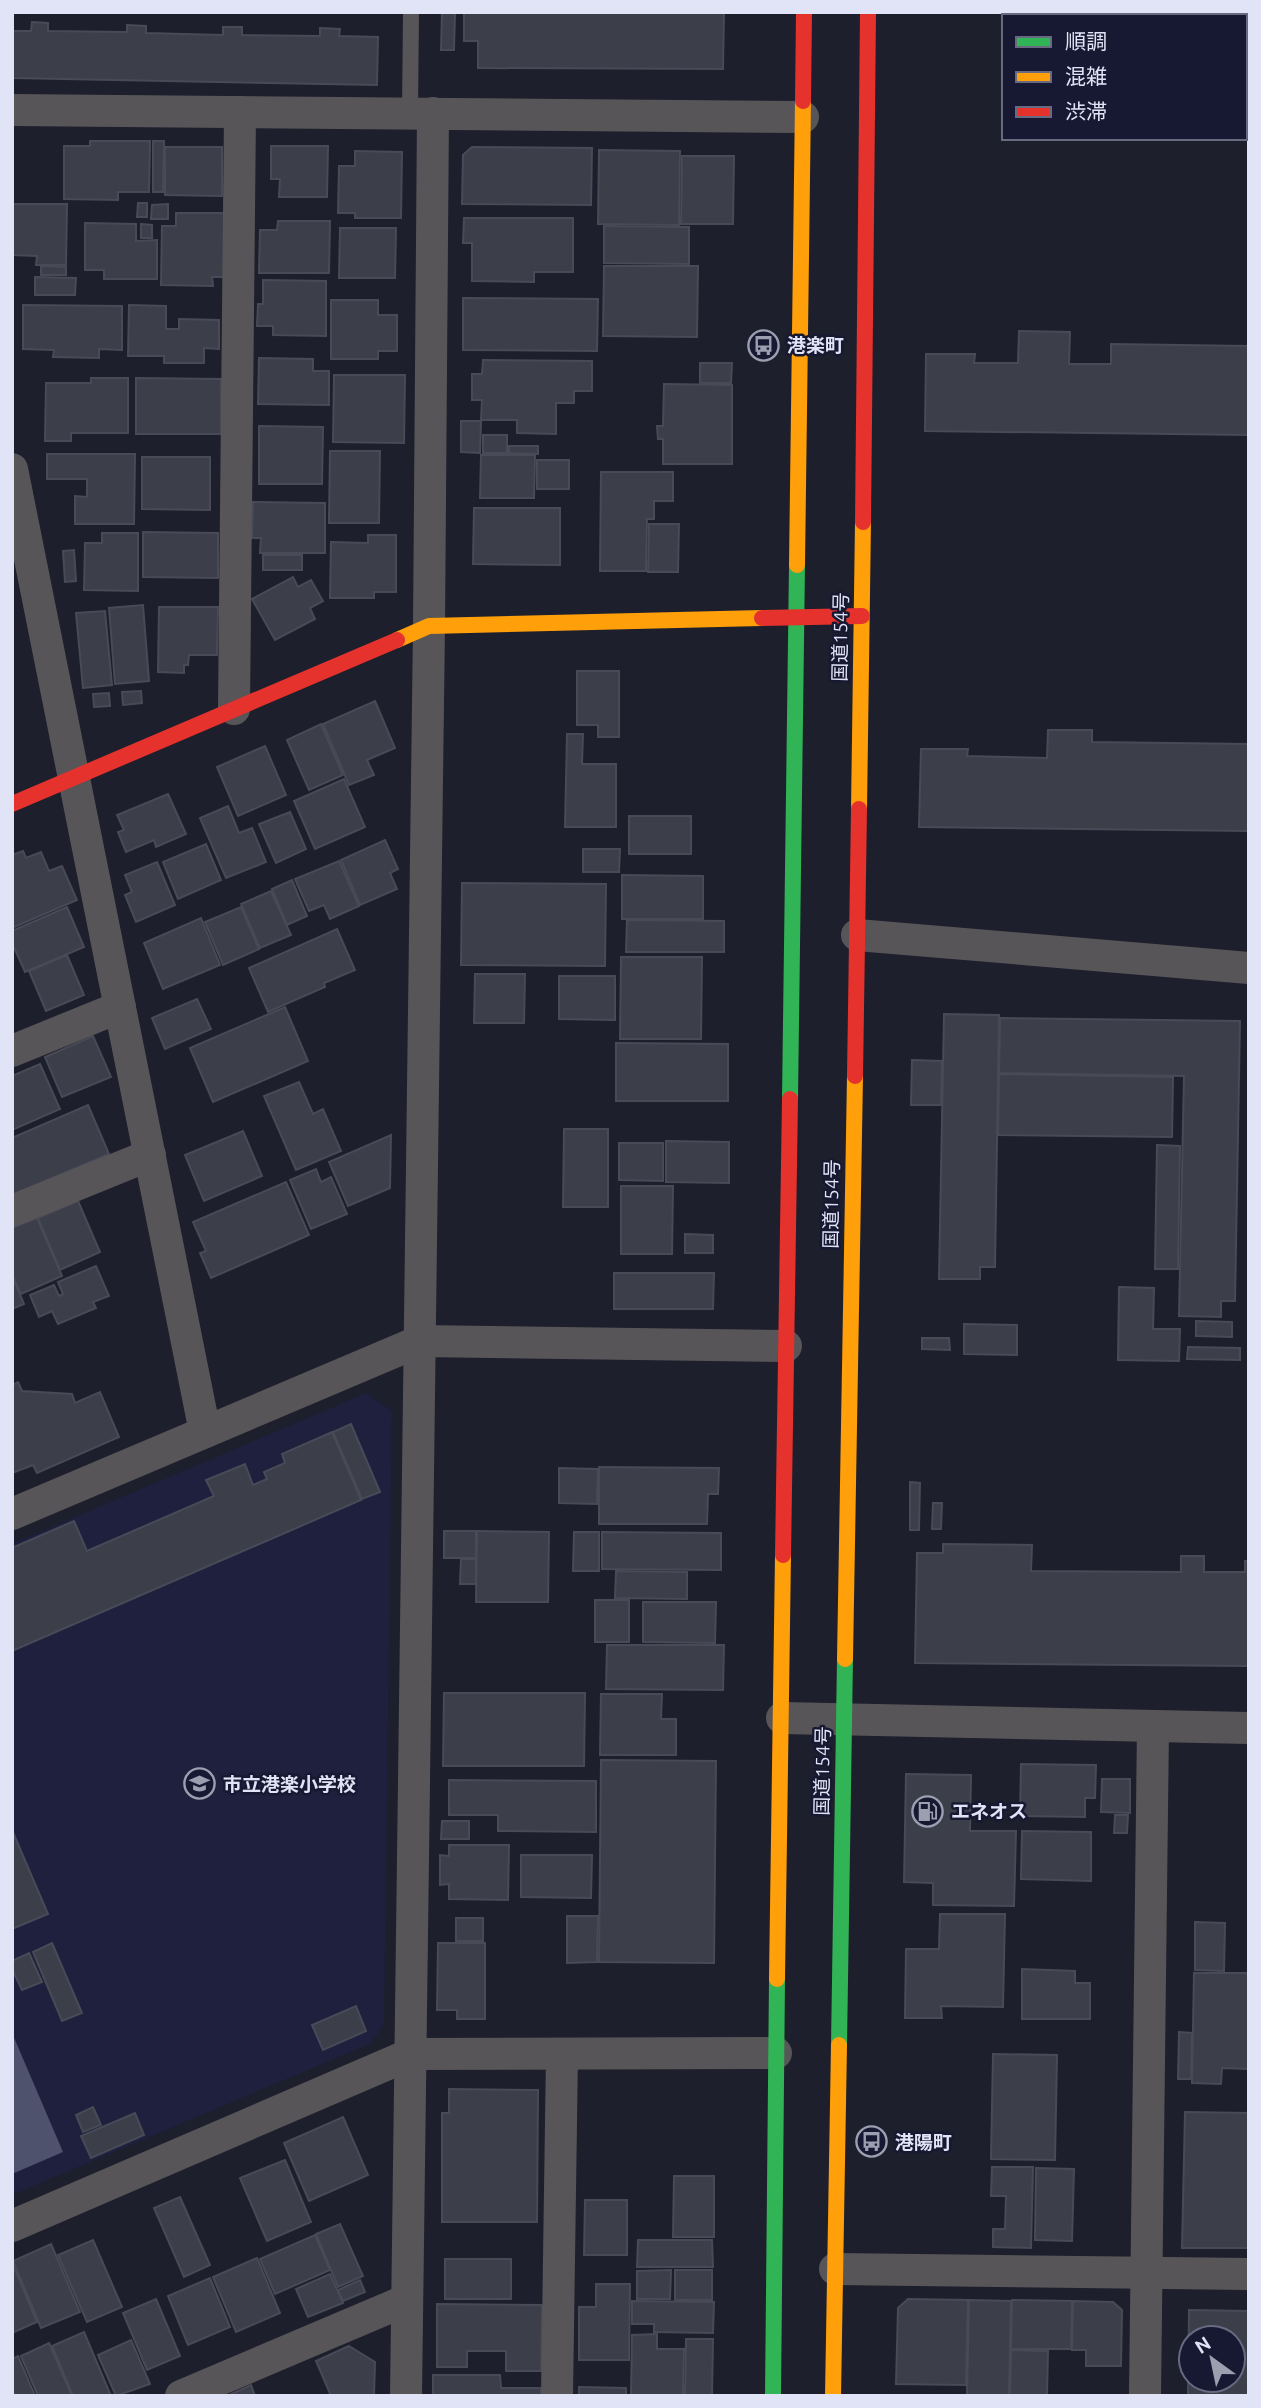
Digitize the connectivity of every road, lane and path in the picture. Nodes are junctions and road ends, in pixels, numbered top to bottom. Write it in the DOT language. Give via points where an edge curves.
graph roads {
  1 [pos="411,12"];
  2 [pos="804,12"];
  3 [pos="868,12"];
  4 [pos="12,110"];
  5 [pos="240,111"];
  6 [pos="421,113"];
  7 [pos="803,117"];
  8 [pos="12,469"];
  9 [pos="798,616"];
  10 [pos="862,616"];
  11 [pos="429,626"];
  12 [pos="234,709"];
  13 [pos="74,778"];
  14 [pos="12,804"];
  15 [pos="857,935"];
  16 [pos="1249,968"];
  17 [pos="120,1007"];
  18 [pos="12,1051"];
  19 [pos="150,1155"];
  20 [pos="12,1211"];
  21 [pos="420,1341"];
  22 [pos="786,1346"];
  23 [pos="205,1432"];
  24 [pos="12,1514"];
  25 [pos="782,1718"];
  26 [pos="844,1719"];
  27 [pos="1153,1726"];
  28 [pos="1249,1728"];
  29 [pos="776,2053"];
  30 [pos="411,2054"];
  31 [pos="562,2054"];
  32 [pos="12,2226"];
  33 [pos="835,2269"];
  34 [pos="1147,2273"];
  35 [pos="1249,2274"];
  36 [pos="407,2300"];
  37 [pos="181,2396"];
  38 [pos="406,2396"];
  39 [pos="557,2396"];
  40 [pos="773,2396"];
  41 [pos="833,2396"];
  42 [pos="1145,2396"];
  1 -- 6 [label="lane"];
  2 -- 7 [label="main road"];
  3 -- 10 [label="main road, 国道154号"];
  4 -- 5 [label="street"];
  5 -- 6 [label="street"];
  5 -- 12 [label="street"];
  6 -- 7 [label="street"];
  6 -- 11 [label="street"];
  7 -- 9 [label="main road"];
  8 -- 13 [label="street"];
  9 -- 10 [label="main road"];
  9 -- 11 [label="main road"];
  9 -- 22 [label="main road"];
  10 -- 15 [label="main road, 国道154号"];
  11 -- 12 [label="main road"];
  11 -- 21 [label="street"];
  12 -- 13 [label="main road"];
  13 -- 14 [label="main road"];
  13 -- 17 [label="street"];
  15 -- 16 [label="street"];
  15 -- 26 [label="main road, 国道154号"];
  17 -- 18 [label="street"];
  17 -- 19 [label="street"];
  19 -- 20 [label="street"];
  19 -- 23 [label="street"];
  21 -- 22 [label="street"];
  21 -- 23 [label="street"];
  21 -- 30 [label="street"];
  22 -- 25 [label="main road"];
  23 -- 24 [label="street"];
  25 -- 26 [label="street"];
  25 -- 29 [label="main road"];
  26 -- 27 [label="street"];
  26 -- 33 [label="main road, 国道154号"];
  27 -- 28 [label="street"];
  27 -- 34 [label="street"];
  29 -- 31 [label="street"];
  29 -- 40 [label="main road"];
  30 -- 31 [label="street"];
  30 -- 32 [label="street"];
  30 -- 36 [label="street"];
  31 -- 39 [label="street"];
  33 -- 34 [label="street"];
  33 -- 41 [label="main road, 国道154号"];
  34 -- 35 [label="street"];
  34 -- 42 [label="street"];
  36 -- 37 [label="street"];
  36 -- 38 [label="street"];
}
